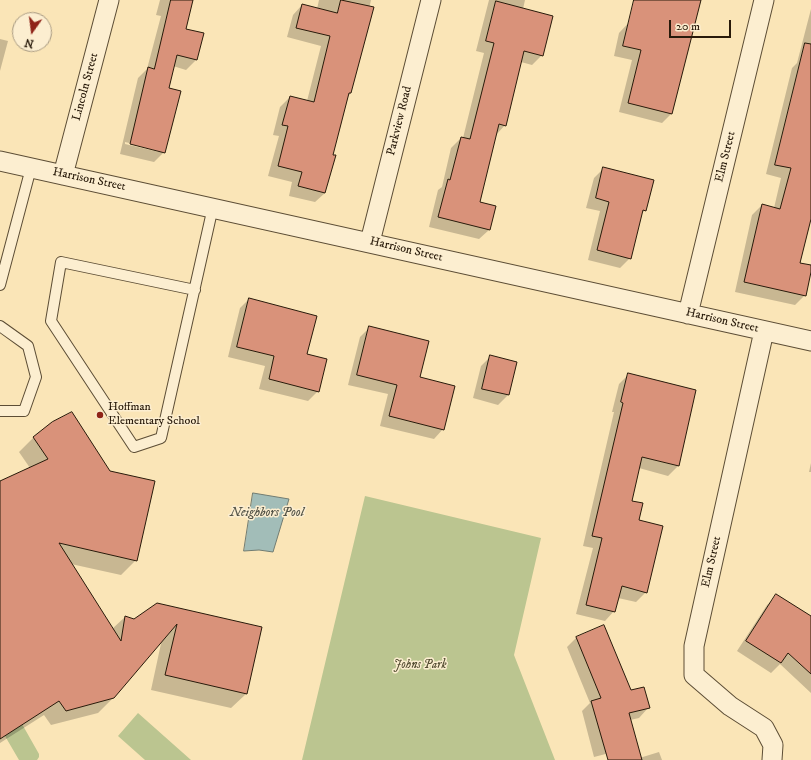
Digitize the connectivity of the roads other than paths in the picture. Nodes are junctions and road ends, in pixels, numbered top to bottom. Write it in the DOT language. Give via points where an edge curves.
graph roads {
  1 [pos="109,0"];
  2 [pos="430,0"];
  3 [pos="764,0"];
  4 [pos="0,161"];
  5 [pos="31,168"];
  6 [pos="63,175"];
  7 [pos="213,207"];
  8 [pos="370,242"];
  9 [pos="0,285"];
  10 [pos="195,290"];
  11 [pos="688,314"];
  12 [pos="0,326"];
  13 [pos="764,331"];
  14 [pos="811,341"];
  15 [pos="0,411"];
  16 [pos="772,760"];
  1 -- 6 [label="street, Lincoln Street"];
  2 -- 8 [label="street, Parkview Road"];
  3 -- 11 [label="street, Elm Street"];
  4 -- 5 [label="street, Harrison Street"];
  5 -- 6 [label="street, Harrison Street"];
  5 -- 9 [label="lane"];
  6 -- 7 [label="street, Harrison Street"];
  7 -- 8 [label="street, Harrison Street"];
  7 -- 10 [label="lane"];
  8 -- 11 [label="street, Harrison Street"];
  10 -- 10 [label="lane" via="61,262 51,321 134,447 161,438"];
  11 -- 13 [label="street, Harrison Street"];
  12 -- 15 [label="lane" via="28,346 36,376 24,411"];
  13 -- 14 [label="street, Harrison Street"];
  13 -- 16 [label="street, Elm Street" via="694,646 694,675 730,706 764,728 773,745"];
}
